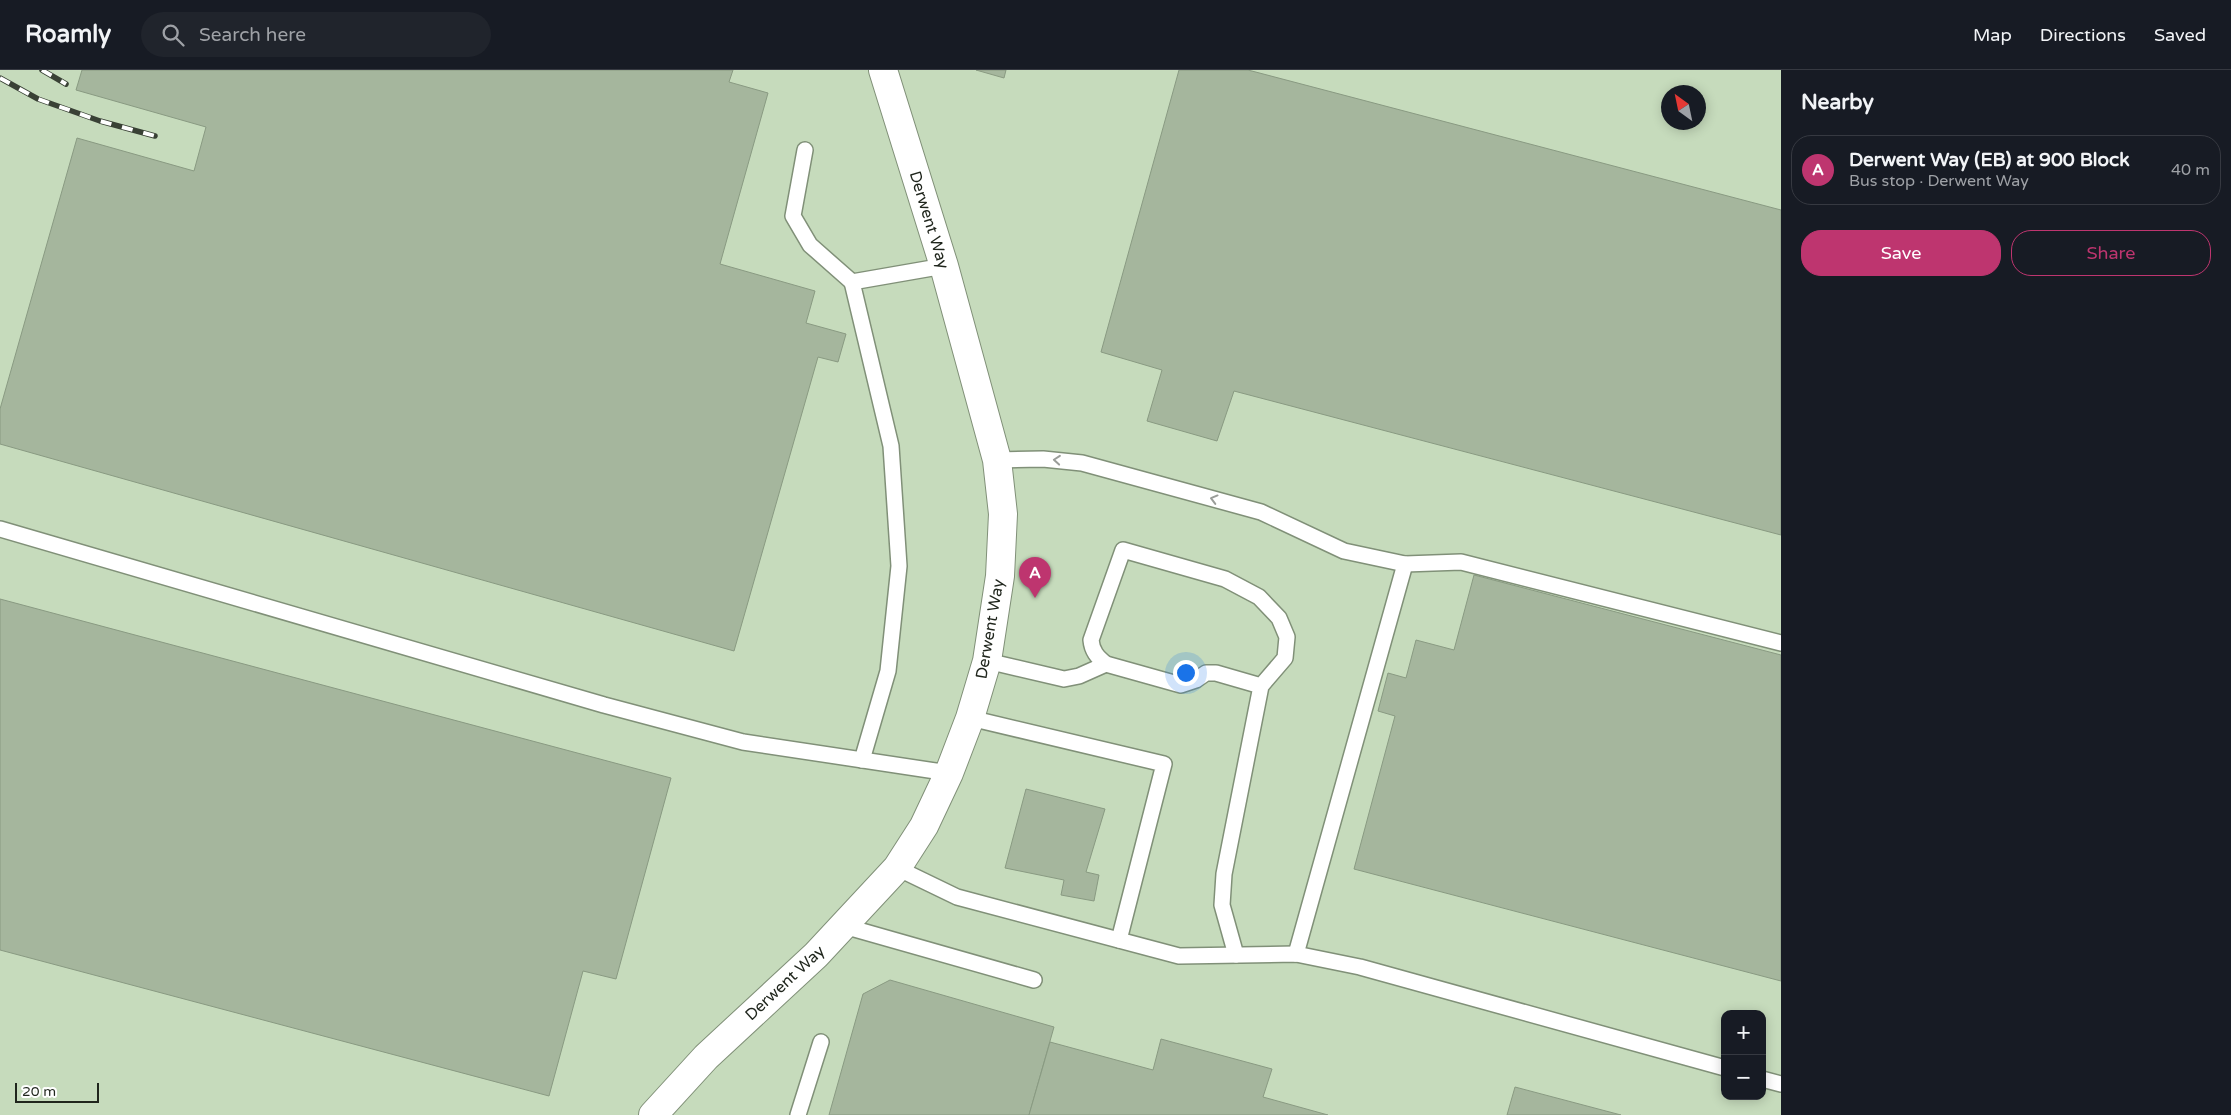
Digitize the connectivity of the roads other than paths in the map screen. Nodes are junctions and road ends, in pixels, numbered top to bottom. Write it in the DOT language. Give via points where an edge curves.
graph roads {
  1 [pos="883,70"];
  2 [pos="804,150"];
  3 [pos="944,266"];
  4 [pos="852,282"];
  5 [pos="997,460"];
  6 [pos="0,529"];
  7 [pos="1405,564"];
  8 [pos="1781,643"];
  9 [pos="987,662"];
  10 [pos="1106,664"];
  11 [pos="1261,686"];
  12 [pos="970,718"];
  13 [pos="862,760"];
  14 [pos="948,773"];
  15 [pos="898,868"];
  16 [pos="844,926"];
  17 [pos="1119,940"];
  18 [pos="1296,954"];
  19 [pos="1236,955"];
  20 [pos="1034,980"];
  21 [pos="821,1042"];
  22 [pos="1721,1067"];
  23 [pos="1766,1080"];
  24 [pos="1781,1084"];
  25 [pos="653,1115"];
  26 [pos="798,1115"];
  1 -- 3 [label="street, Derwent Way"];
  2 -- 4 [label="lane" via="794,216 810,245"];
  3 -- 4 [label="lane"];
  3 -- 5 [label="street, Derwent Way"];
  4 -- 13 [label="lane" via="891,446 899,566 888,671"];
  7 -- 5 [label="lane, one-way" via="1344,551 1261,512 1082,462"];
  5 -- 9 [label="street, Derwent Way" via="1003,514 1000,576"];
  6 -- 13 [label="lane" via="631,712 743,742"];
  7 -- 8 [label="lane" via="1461,562"];
  7 -- 18 [label="lane"];
  9 -- 10 [label="lane" via="1064,679"];
  9 -- 12 [label="street, Derwent Way"];
  10 -- 11 [label="lane" via="1182,685 1206,673 1216,673"];
  10 -- 11 [label="lane" via="1092,649 1092,640 1123,550 1225,579 1259,597 1279,618 1287,637 1285,658"];
  11 -- 19 [label="lane" via="1224,874 1222,905"];
  12 -- 14 [label="street, Derwent Way"];
  12 -- 17 [label="lane" via="1164,764"];
  13 -- 14 [label="lane"];
  14 -- 15 [label="street, Derwent Way" via="924,826"];
  15 -- 16 [label="street, Derwent Way"];
  15 -- 17 [label="lane" via="957,898"];
  16 -- 20 [label="lane"];
  16 -- 25 [label="street, Derwent Way" via="706,1057"];
  17 -- 19 [label="lane" via="1179,956"];
  18 -- 19 [label="lane"];
  18 -- 22 [label="lane" via="1360,967"];
  21 -- 26 [label="lane"];
  23 -- 24 [label="lane"];
}
